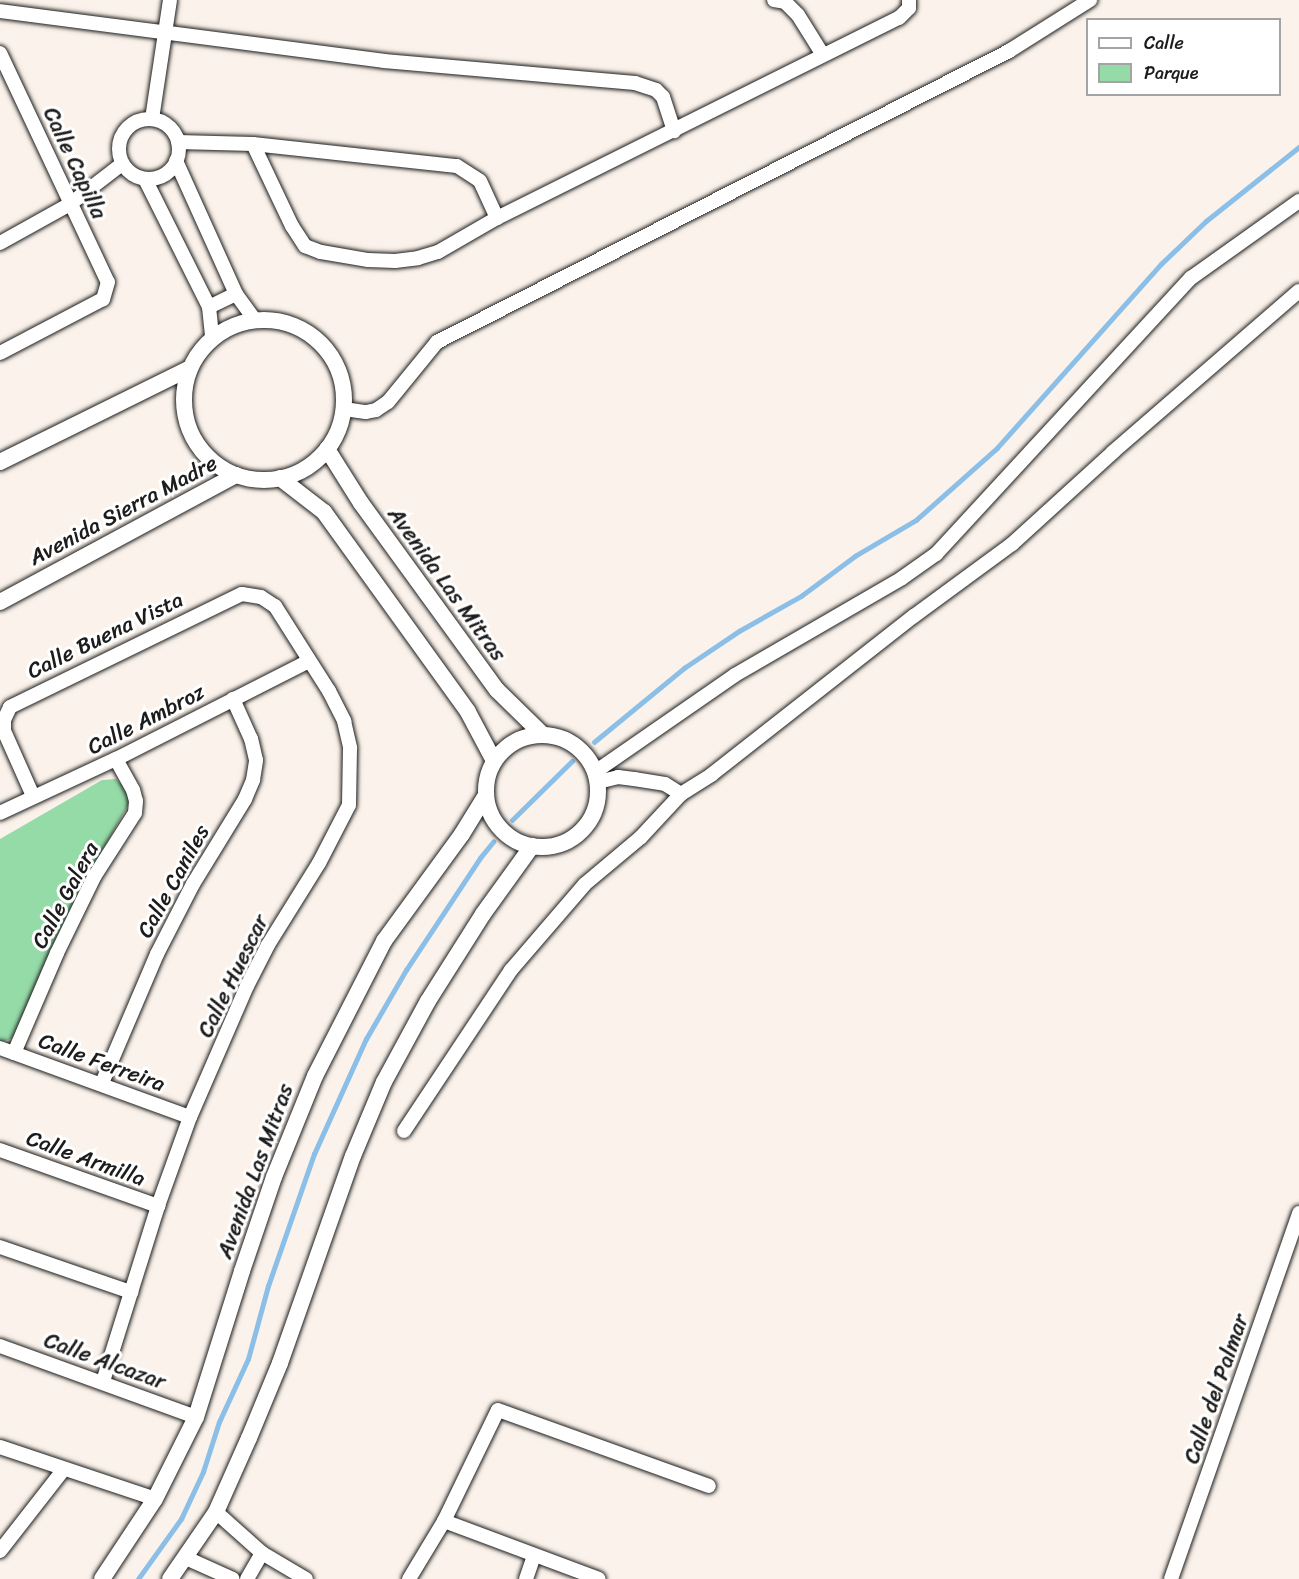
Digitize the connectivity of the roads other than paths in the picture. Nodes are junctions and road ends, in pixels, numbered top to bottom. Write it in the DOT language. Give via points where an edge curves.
graph roads {
  1 [pos="170,0"];
  2 [pos="774,0"];
  3 [pos="909,0"];
  4 [pos="1090,0"];
  5 [pos="0,10"];
  6 [pos="165,34"];
  7 [pos="0,53"];
  8 [pos="823,55"];
  9 [pos="152,119"];
  10 [pos="674,131"];
  11 [pos="178,142"];
  12 [pos="253,144"];
  13 [pos="176,161"];
  14 [pos="122,164"];
  15 [pos="146,179"];
  16 [pos="1299,201"];
  17 [pos="70,204"];
  18 [pos="497,218"];
  19 [pos="0,243"];
  20 [pos="1299,291"];
  21 [pos="236,294"];
  22 [pos="209,308"];
  23 [pos="255,320"];
  24 [pos="212,338"];
  25 [pos="0,353"];
  26 [pos="190,368"];
  27 [pos="344,409"];
  28 [pos="327,449"];
  29 [pos="0,462"];
  30 [pos="236,474"];
  31 [pos="280,478"];
  32 [pos="0,602"];
  33 [pos="275,606"];
  34 [pos="309,661"];
  35 [pos="233,699"];
  36 [pos="542,735"];
  37 [pos="116,759"];
  38 [pos="494,761"];
  39 [pos="597,777"];
  40 [pos="681,794"];
  41 [pos="486,795"];
  42 [pos="33,796"];
  43 [pos="0,813"];
  44 [pos="532,846"];
  45 [pos="7,1050"];
  46 [pos="102,1083"];
  47 [pos="190,1117"];
  48 [pos="404,1131"];
  49 [pos="0,1150"];
  50 [pos="158,1206"];
  51 [pos="1299,1213"];
  52 [pos="0,1247"];
  53 [pos="130,1292"];
  54 [pos="0,1346"];
  55 [pos="103,1382"];
  56 [pos="196,1418"];
  57 [pos="0,1447"];
  58 [pos="64,1469"];
  59 [pos="709,1486"];
  60 [pos="155,1499"];
  61 [pos="216,1512"];
  62 [pos="444,1521"];
  63 [pos="0,1551"];
  64 [pos="262,1553"];
  65 [pos="534,1556"];
  66 [pos="186,1558"];
  67 [pos="102,1579"];
  68 [pos="170,1579"];
  69 [pos="233,1579"];
  70 [pos="248,1579"];
  71 [pos="306,1579"];
  72 [pos="409,1579"];
  73 [pos="526,1579"];
  74 [pos="599,1579"];
  75 [pos="1171,1579"];
  1 -- 6 [label="street"];
  2 -- 8 [label="street" via="785,3 798,15"];
  3 -- 8 [label="street" via="909,8 899,18"];
  4 -- 27 [label="street" via="1009,51 437,342 388,402 376,410"];
  5 -- 6 [label="street"];
  6 -- 9 [label="street"];
  6 -- 10 [label="street" via="384,61 635,83 656,90 663,97"];
  7 -- 17 [label="street, Calle Capilla"];
  8 -- 10 [label="street"];
  9 -- 11 [label="street" via="168,126"];
  9 -- 14 [label="street" via="133,123 121,137"];
  10 -- 18 [label="street"];
  11 -- 12 [label="street"];
  11 -- 13 [label="street"];
  12 -- 18 [label="street" via="457,166 480,182"];
  12 -- 18 [label="street" via="292,226 305,246 321,252 377,260 418,258 438,252"];
  13 -- 15 [label="street" via="164,175"];
  13 -- 21 [label="street"];
  14 -- 15 [label="street" via="128,172"];
  14 -- 17 [label="street"];
  15 -- 22 [label="street"];
  16 -- 39 [label="street" via="1191,278 936,554 902,578 735,675"];
  17 -- 19 [label="street"];
  17 -- 25 [label="street, Calle Capilla" via="108,282 107,292 96,304"];
  20 -- 40 [label="street" via="1012,544"];
  21 -- 22 [label="street"];
  21 -- 23 [label="street"];
  22 -- 24 [label="street"];
  23 -- 24 [label="street" via="240,323"];
  23 -- 27 [label="street" via="298,327 321,344 342,381"];
  24 -- 26 [label="street"];
  26 -- 29 [label="street"];
  26 -- 30 [label="street" via="184,407 192,435 210,459"];
  27 -- 28 [label="street"];
  28 -- 31 [label="street" via="306,468"];
  28 -- 36 [label="street, Avenida Las Mitras" via="361,503 497,690"];
  30 -- 31 [label="street"];
  30 -- 32 [label="street, Avenida Sierra Madre"];
  31 -- 38 [label="street" via="324,512 468,712"];
  33 -- 34 [label="street, Calle Huescar"];
  33 -- 42 [label="street, Calle Buena Vista" via="251,594 234,595 10,706 4,731"];
  34 -- 35 [label="street, Calle Ambroz"];
  34 -- 47 [label="street, Calle Huescar" via="344,721 350,748 349,805 246,986"];
  35 -- 37 [label="street, Calle Ambroz"];
  35 -- 46 [label="street, Calle Caniles" via="251,739 256,760 253,780 157,954"];
  36 -- 38 [label="street" via="520,739"];
  36 -- 39 [label="street" via="575,745 584,752"];
  37 -- 42 [label="street, Calle Ambroz"];
  37 -- 45 [label="street, Calle Galera" via="133,790 135,813 94,877"];
  38 -- 41 [label="street"];
  39 -- 40 [label="street" via="665,784"];
  39 -- 44 [label="street" via="597,805 579,834 557,845"];
  40 -- 48 [label="street" via="641,837 585,884 511,970"];
  41 -- 44 [label="street" via="500,829"];
  41 -- 56 [label="street, Avenida Las Mitras" via="384,941 315,1076 274,1177"];
  42 -- 43 [label="street, Calle Ambroz"];
  44 -- 61 [label="street" via="440,981 384,1082 353,1156 280,1363"];
  45 -- 46 [label="street, Calle Ferreira"];
  46 -- 47 [label="street, Calle Ferreira"];
  47 -- 50 [label="street, Calle Huescar"];
  49 -- 50 [label="street, Calle Armilla"];
  50 -- 53 [label="street, Calle Huescar"];
  51 -- 75 [label="street, Calle del Palmar"];
  52 -- 53 [label="street"];
  53 -- 55 [label="street, Calle Huescar"];
  54 -- 55 [label="street, Calle Alcazar"];
  55 -- 56 [label="street, Calle Alcazar"];
  56 -- 60 [label="street, Avenida Las Mitras"];
  57 -- 58 [label="street"];
  58 -- 60 [label="street"];
  58 -- 63 [label="street"];
  59 -- 62 [label="street" via="498,1410"];
  60 -- 67 [label="street, Avenida Las Mitras"];
  61 -- 64 [label="street"];
  61 -- 66 [label="street"];
  62 -- 65 [label="street"];
  62 -- 72 [label="street"];
  64 -- 70 [label="street"];
  64 -- 71 [label="street"];
  65 -- 73 [label="street"];
  65 -- 74 [label="street"];
  66 -- 68 [label="street"];
  66 -- 69 [label="street"];
}
